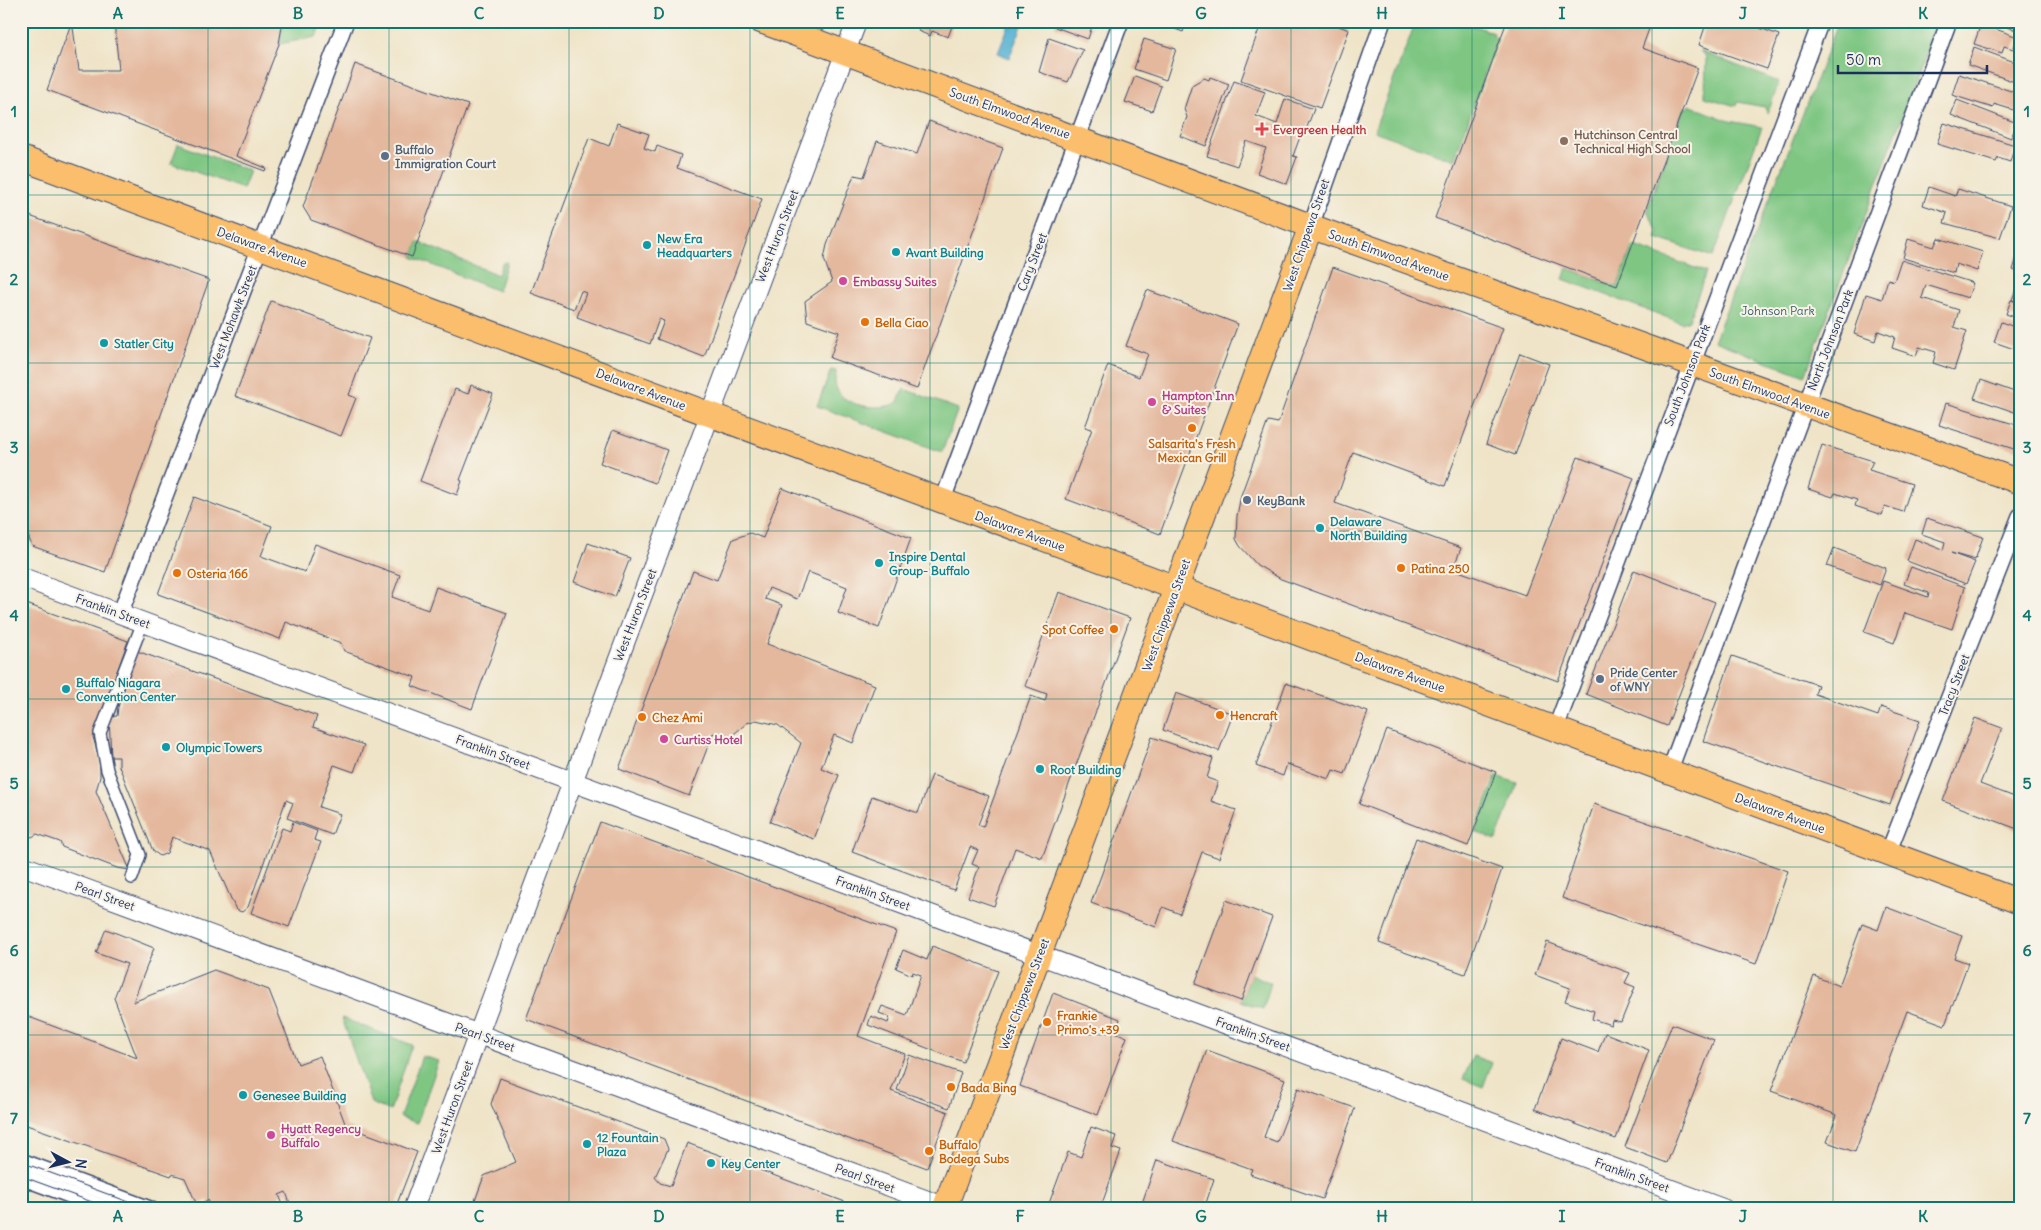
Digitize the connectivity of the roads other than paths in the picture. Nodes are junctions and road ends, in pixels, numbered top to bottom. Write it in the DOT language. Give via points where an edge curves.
graph roads {
  1 [pos="346,21"];
  2 [pos="762,21"];
  3 [pos="857,21"];
  4 [pos="1121,21"];
  5 [pos="1383,21"];
  6 [pos="1821,21"];
  7 [pos="1949,21"];
  8 [pos="846,52"];
  9 [pos="1078,138"];
  10 [pos="21,158"];
  11 [pos="1310,226"];
  12 [pos="259,246"];
  13 [pos="1691,364"];
  14 [pos="1805,406"];
  15 [pos="710,415"];
  16 [pos="2020,482"];
  17 [pos="942,502"];
  18 [pos="2020,516"];
  19 [pos="21,577"];
  20 [pos="1176,588"];
  21 [pos="120,614"];
  22 [pos="143,622"];
  23 [pos="1555,730"];
  24 [pos="1669,772"];
  25 [pos="573,781"];
  26 [pos="1888,853"];
  27 [pos="21,865"];
  28 [pos="132,878"];
  29 [pos="2020,902"];
  30 [pos="1039,954"];
  31 [pos="479,1034"];
  32 [pos="21,1161"];
  33 [pos="21,1177"];
  34 [pos="947,1208"];
  35 [pos="107,1209"];
  36 [pos="150,1209"];
  37 [pos="414,1209"];
  38 [pos="1724,1209"];
  1 -- 12 [label="street, West Mohawk Street"];
  2 -- 8 [label="main road, South Elmwood Avenue"];
  3 -- 8 [label="street, West Huron Street"];
  4 -- 9 [label="street, Cary Street"];
  5 -- 11 [label="street, West Chippewa Street"];
  6 -- 13 [label="street, South Johnson Park"];
  7 -- 14 [label="street, North Johnson Park"];
  8 -- 9 [label="main road, South Elmwood Avenue"];
  8 -- 15 [label="street, West Huron Street"];
  9 -- 11 [label="main road, South Elmwood Avenue"];
  9 -- 17 [label="street, Cary Street"];
  10 -- 12 [label="main road, Delaware Avenue"];
  11 -- 13 [label="main road, South Elmwood Avenue"];
  11 -- 20 [label="main road, West Chippewa Street"];
  12 -- 15 [label="main road, Delaware Avenue"];
  12 -- 21 [label="street, West Mohawk Street"];
  13 -- 14 [label="main road, South Elmwood Avenue"];
  13 -- 23 [label="street, South Johnson Park"];
  14 -- 16 [label="main road, South Elmwood Avenue"];
  14 -- 24 [label="street, North Johnson Park"];
  15 -- 17 [label="main road, Delaware Avenue"];
  15 -- 25 [label="street, West Huron Street"];
  17 -- 20 [label="main road, Delaware Avenue"];
  18 -- 26 [label="street, Tracy Street"];
  19 -- 21 [label="street, Franklin Street"];
  20 -- 23 [label="main road, Delaware Avenue"];
  20 -- 30 [label="main road, West Chippewa Street"];
  21 -- 22 [label="street, Franklin Street"];
  22 -- 25 [label="street, Franklin Street"];
  22 -- 28 [label="street" via="100,733 106,770 140,855"];
  23 -- 24 [label="main road, Delaware Avenue"];
  24 -- 26 [label="main road, Delaware Avenue"];
  25 -- 30 [label="street, Franklin Street"];
  25 -- 31 [label="street, West Huron Street"];
  26 -- 29 [label="main road, Delaware Avenue"];
  27 -- 31 [label="street, Pearl Street"];
  30 -- 34 [label="main road, West Chippewa Street"];
  30 -- 38 [label="street, Franklin Street"];
  31 -- 34 [label="street, Pearl Street"];
  31 -- 37 [label="street, West Huron Street"];
  32 -- 36 [label="street"];
  33 -- 35 [label="street"];
}
